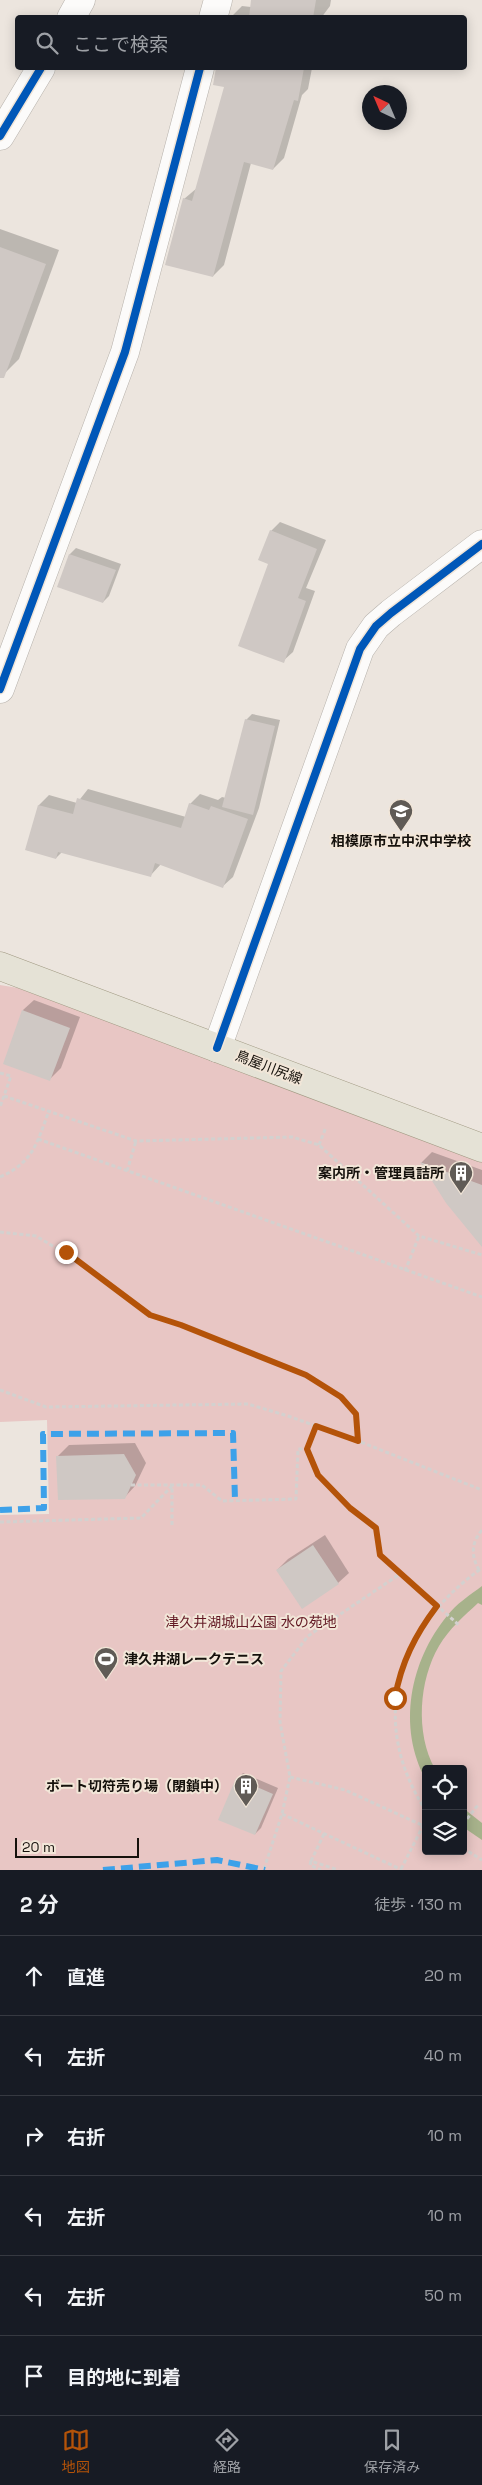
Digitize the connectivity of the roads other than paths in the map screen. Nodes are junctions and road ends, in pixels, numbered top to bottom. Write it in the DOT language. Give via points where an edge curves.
graph roads {
  1 [pos="81,0"];
  2 [pos="218,0"];
  3 [pos="73,15"];
  4 [pos="214,15"];
  5 [pos="40,70"];
  6 [pos="199,70"];
  7 [pos="0,136"];
  8 [pos="482,544"];
  9 [pos="0,689"];
  10 [pos="0,966"];
  11 [pos="217,1048"];
  12 [pos="482,1148"];
  1 -- 3 [label="street"];
  2 -- 4 [label="street"];
  5 -- 7 [label="street"];
  6 -- 9 [label="street" via="125,352"];
  8 -- 11 [label="street" via="390,612 360,649"];
  10 -- 11 [label="main road, 鳥屋川尻線"];
  11 -- 12 [label="main road, 鳥屋川尻線"];
}
